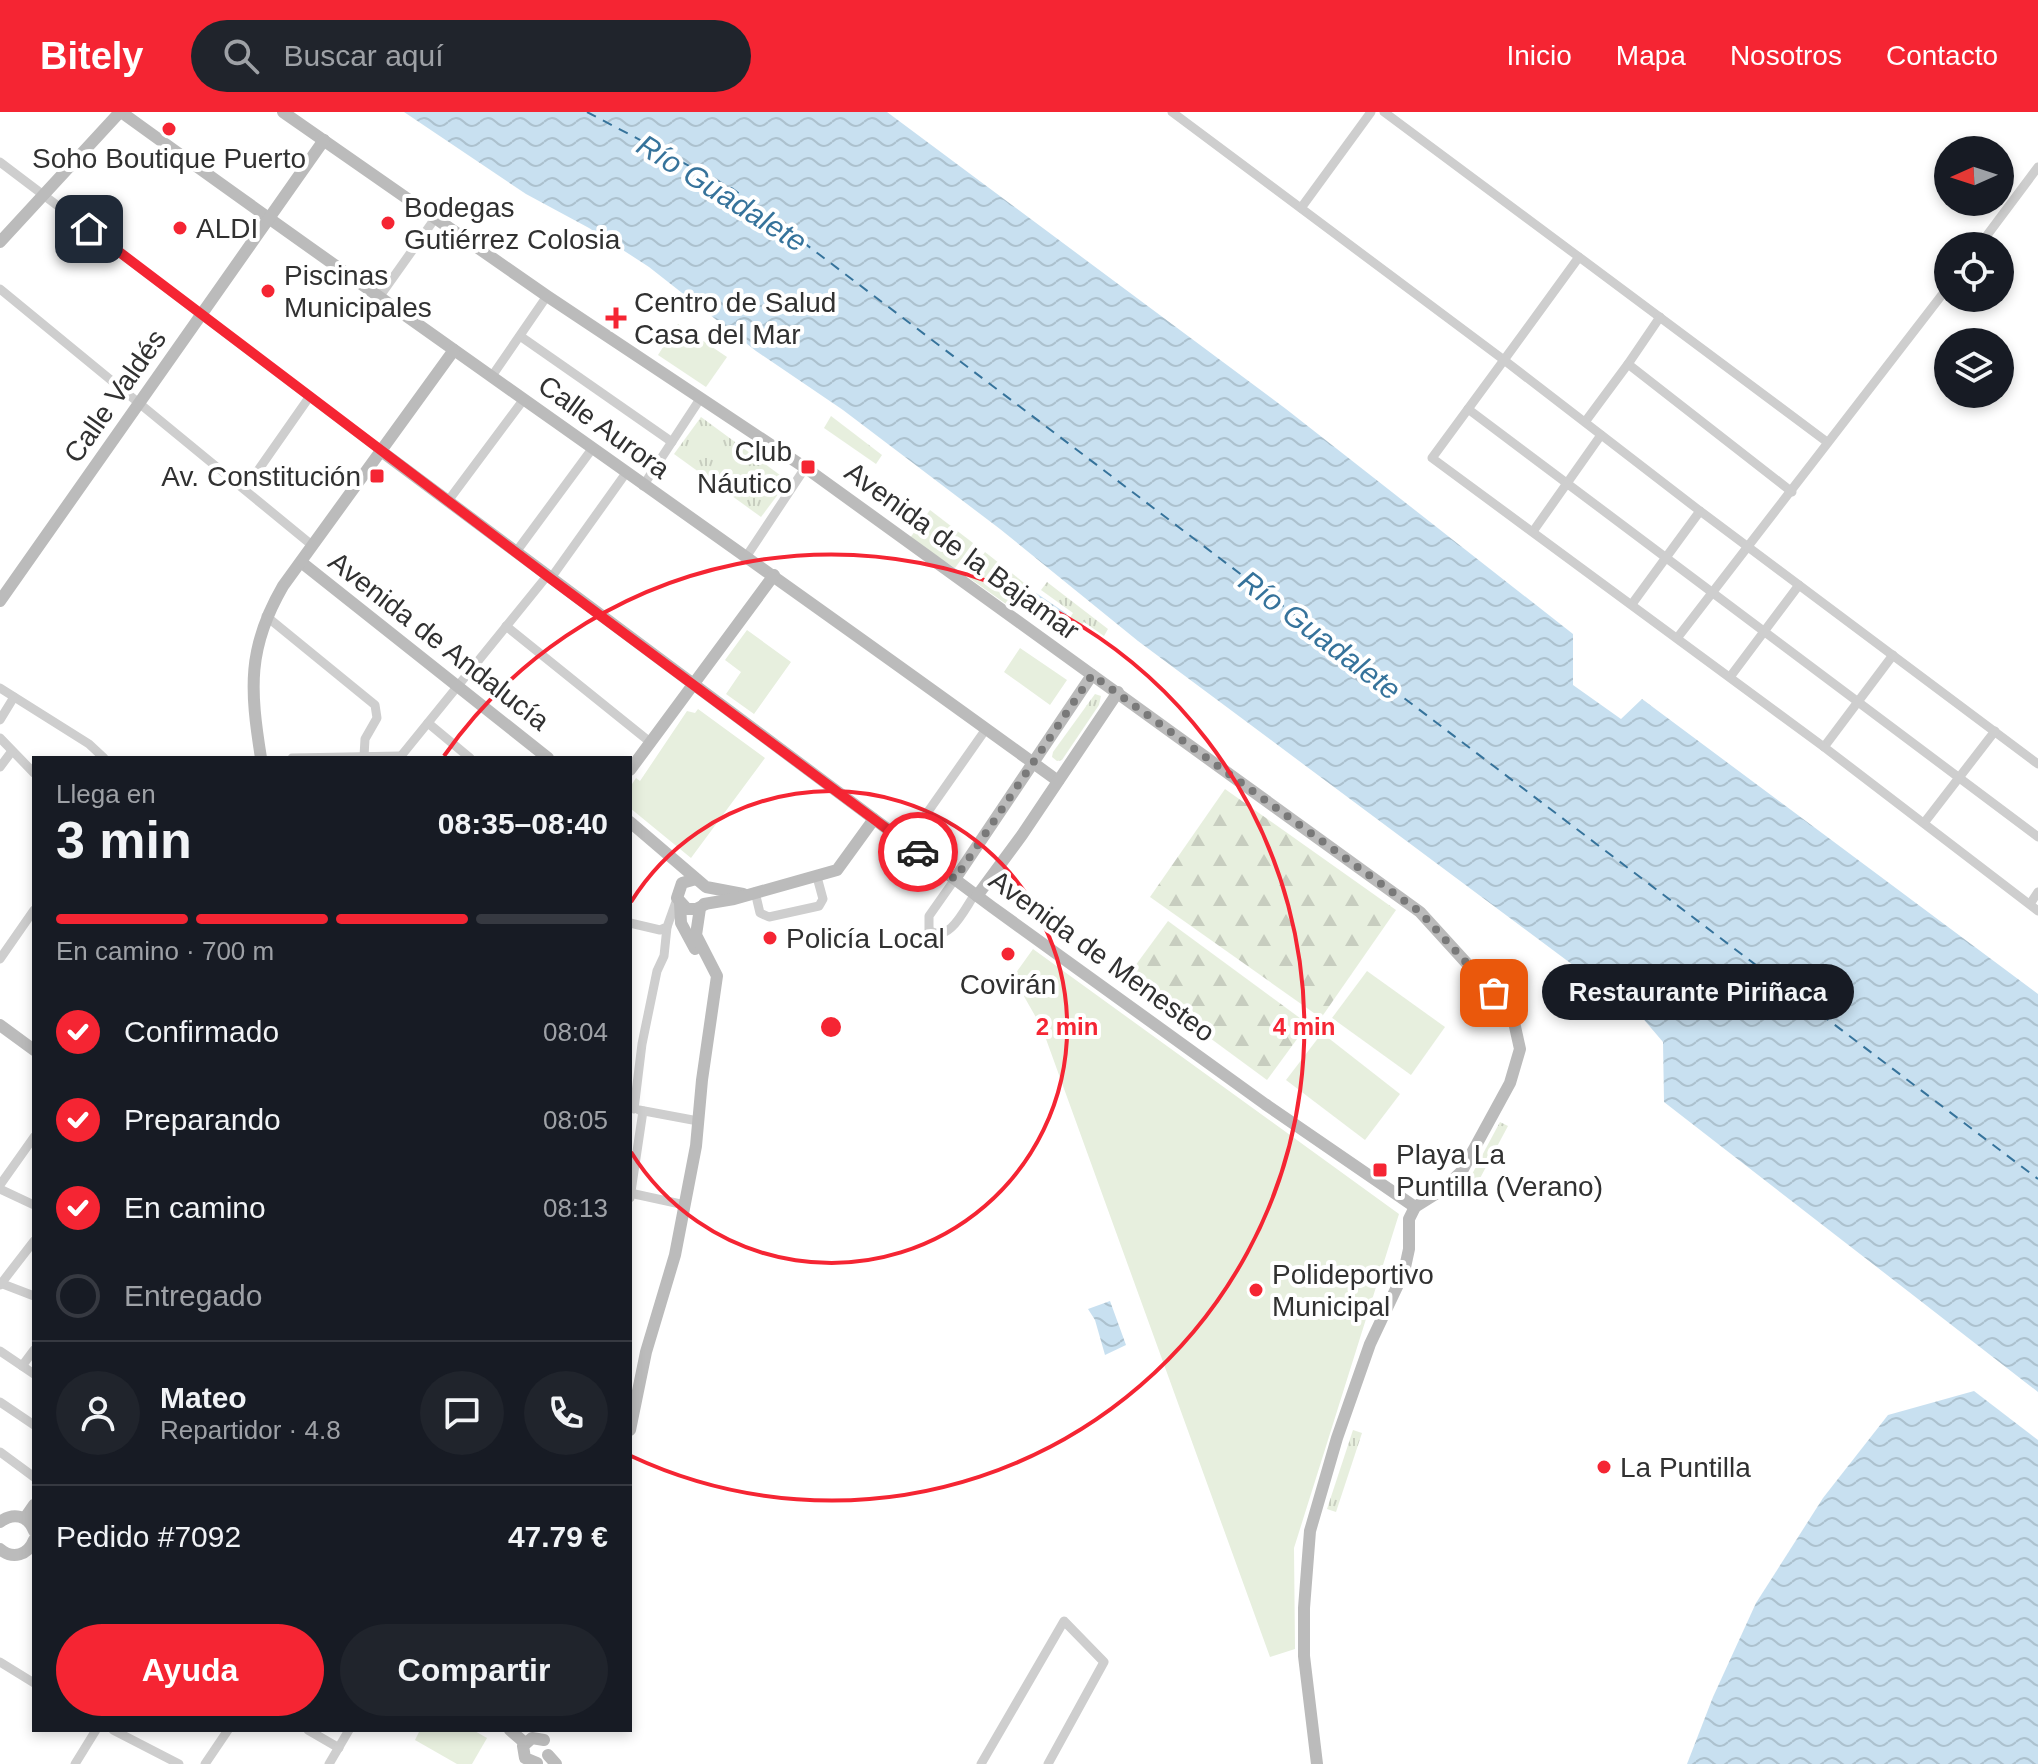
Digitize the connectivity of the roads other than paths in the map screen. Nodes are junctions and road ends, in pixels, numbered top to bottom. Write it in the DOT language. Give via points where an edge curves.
graph roads {
  1 [pos="121,112"];
  2 [pos="283,112"];
  3 [pos="1172,112"];
  4 [pos="1183,112"];
  5 [pos="1371,112"];
  6 [pos="1384,112"];
  7 [pos="1197,129"];
  8 [pos="324,140"];
  9 [pos="0,162"];
  10 [pos="2038,167"];
  11 [pos="43,195"];
  12 [pos="1301,208"];
  13 [pos="436,217"];
  14 [pos="268,219"];
  15 [pos="1989,232"];
  16 [pos="0,242"];
  17 [pos="1579,257"];
  18 [pos="0,289"];
  19 [pos="380,296"];
  20 [pos="547,296"];
  21 [pos="1934,305"];
  22 [pos="203,314"];
  23 [pos="1660,317"];
  24 [pos="520,336"];
  25 [pos="454,350"];
  26 [pos="1504,360"];
  27 [pos="1628,364"];
  28 [pos="492,376"];
  29 [pos="310,396"];
  30 [pos="524,399"];
  31 [pos="700,399"];
  32 [pos="138,403"];
  33 [pos="1468,409"];
  34 [pos="1585,422"];
  35 [pos="1601,435"];
  36 [pos="672,442"];
  37 [pos="1827,442"];
  38 [pos="592,449"];
  39 [pos="381,451"];
  40 [pos="805,468"];
  41 [pos="626,473"];
  42 [pos="1567,483"];
  43 [pos="643,486"];
  44 [pos="245,489"];
  45 [pos="1792,492"];
  46 [pos="448,501"];
  47 [pos="1700,511"];
  48 [pos="1534,530"];
  49 [pos="313,546"];
  50 [pos="1749,547"];
  51 [pos="516,552"];
  52 [pos="746,557"];
  53 [pos="1666,558"];
  54 [pos="301,562"];
  55 [pos="774,575"];
  56 [pos="549,577"];
  57 [pos="1799,585"];
  58 [pos="1713,593"];
  59 [pos="0,601"];
  60 [pos="1632,604"];
  61 [pos="266,616"];
  62 [pos="506,626"];
  63 [pos="1764,632"];
  64 [pos="1678,637"];
  65 [pos="1893,655"];
  66 [pos="1092,675"];
  67 [pos="1730,677"];
  68 [pos="692,685"];
  69 [pos="456,686"];
  70 [pos="0,688"];
  71 [pos="1118,692"];
  72 [pos="14,697"];
  73 [pos="1858,702"];
  74 [pos="0,720"];
  75 [pos="428,723"];
  76 [pos="986,729"];
  77 [pos="1995,731"];
  78 [pos="0,738"];
  79 [pos="650,742"];
  80 [pos="1824,747"];
  81 [pos="12,751"];
  82 [pos="102,756"];
  83 [pos="261,756"];
  84 [pos="364,756"];
  85 [pos="403,756"];
  86 [pos="468,756"];
  87 [pos="545,756"];
  88 [pos="1034,763"];
  89 [pos="2038,764"];
  90 [pos="0,767"];
  91 [pos="632,767"];
  92 [pos="32,771"];
  93 [pos="1959,778"];
  94 [pos="1058,781"];
  95 [pos="874,819"];
  96 [pos="1924,823"];
  97 [pos="632,824"];
  98 [pos="2038,837"];
  99 [pos="906,843"];
  100 [pos="671,858"];
  101 [pos="817,877"];
  102 [pos="955,879"];
  103 [pos="682,883"];
  104 [pos="701,883"];
  105 [pos="2038,892"];
  106 [pos="750,894"];
  107 [pos="976,895"];
  108 [pos="679,901"];
  109 [pos="702,906"];
  110 [pos="2034,907"];
  111 [pos="32,913"];
  112 [pos="632,923"];
  113 [pos="667,927"];
  114 [pos="0,959"];
  115 [pos="717,976"];
  116 [pos="0,1025"];
  117 [pos="32,1049"];
  118 [pos="636,1109"];
  119 [pos="698,1121"];
  120 [pos="32,1140"];
  121 [pos="632,1166"];
  122 [pos="0,1187"];
  123 [pos="632,1194"];
  124 [pos="32,1204"];
  125 [pos="685,1205"];
  126 [pos="1415,1207"];
  127 [pos="32,1244"];
  128 [pos="0,1284"];
  129 [pos="32,1295"];
  130 [pos="0,1351"];
  131 [pos="32,1353"];
  132 [pos="22,1366"];
  133 [pos="632,1368"];
  134 [pos="32,1373"];
  135 [pos="643,1376"];
  136 [pos="0,1402"];
  137 [pos="632,1422"];
  138 [pos="32,1424"];
  139 [pos="0,1452"];
  140 [pos="32,1476"];
  141 [pos="32,1508"];
  142 [pos="25,1518"];
  143 [pos="0,1522"];
  144 [pos="32,1528"];
  145 [pos="32,1548"];
  146 [pos="2,1555"];
  147 [pos="0,1662"];
  148 [pos="32,1682"];
  149 [pos="95,1732"];
  150 [pos="117,1732"];
  151 [pos="227,1732"];
  152 [pos="311,1732"];
  153 [pos="348,1732"];
  154 [pos="512,1732"];
  155 [pos="545,1735"];
  156 [pos="525,1743"];
  157 [pos="339,1748"];
  158 [pos="538,1762"];
  159 [pos="75,1764"];
  160 [pos="179,1764"];
  161 [pos="205,1764"];
  162 [pos="329,1764"];
  163 [pos="981,1764"];
  164 [pos="1048,1764"];
  165 [pos="1317,1764"];
  1 -- 11 [label="street"];
  1 -- 14 [label="street, Calle Aurora"];
  2 -- 8 [label="street, Avenida de la Bajamar"];
  3 -- 7 [label="street"];
  4 -- 7 [label="street"];
  5 -- 12 [label="street"];
  6 -- 17 [label="street"];
  7 -- 12 [label="street"];
  8 -- 13 [label="street, Avenida de la Bajamar"];
  8 -- 14 [label="street, Calle Valdés"];
  9 -- 11 [label="street"];
  10 -- 15 [label="street"];
  11 -- 16 [label="street"];
  11 -- 22 [label="street"];
  12 -- 26 [label="street"];
  13 -- 19 [label="street"];
  13 -- 20 [label="street, Avenida de la Bajamar"];
  14 -- 19 [label="street, Calle Aurora"];
  14 -- 22 [label="street, Calle Valdés"];
  17 -- 23 [label="street"];
  17 -- 26 [label="street"];
  18 -- 32 [label="street"];
  19 -- 25 [label="street, Calle Aurora"];
  20 -- 24 [label="street"];
  20 -- 31 [label="street, Avenida de la Bajamar"];
  21 -- 37 [label="street"];
  22 -- 29 [label="street"];
  22 -- 32 [label="street, Calle Valdés"];
  23 -- 27 [label="street"];
  23 -- 37 [label="street"];
  24 -- 28 [label="street"];
  24 -- 36 [label="street"];
  25 -- 28 [label="street, Calle Aurora"];
  25 -- 39 [label="street"];
  26 -- 33 [label="street"];
  26 -- 34 [label="street"];
  27 -- 34 [label="street"];
  27 -- 45 [label="street"];
  28 -- 30 [label="street, Calle Aurora"];
  29 -- 39 [label="street"];
  29 -- 44 [label="street"];
  30 -- 38 [label="street, Calle Aurora"];
  30 -- 46 [label="street"];
  31 -- 36 [label="street"];
  31 -- 40 [label="street, Avenida de la Bajamar"];
  32 -- 44 [label="street"];
  32 -- 59 [label="street, Calle Valdés"];
  33 -- 42 [label="street"];
  33 -- 48 [label="street" via="1432,458"];
  34 -- 35 [label="street"];
  35 -- 42 [label="street"];
  35 -- 47 [label="street"];
  36 -- 43 [label="street"];
  37 -- 45 [label="street"];
  38 -- 41 [label="street, Calle Aurora"];
  38 -- 51 [label="street"];
  39 -- 46 [label="street, Avenida de Menesteo"];
  39 -- 49 [label="street"];
  40 -- 52 [label="street"];
  40 -- 66 [label="street, Avenida de la Bajamar"];
  41 -- 43 [label="street, Calle Aurora"];
  41 -- 56 [label="street"];
  42 -- 48 [label="street"];
  42 -- 53 [label="street"];
  43 -- 52 [label="street, Calle Aurora"];
  44 -- 49 [label="street"];
  45 -- 50 [label="street"];
  46 -- 51 [label="street, Avenida de Menesteo"];
  47 -- 50 [label="street"];
  47 -- 53 [label="street"];
  48 -- 60 [label="street"];
  49 -- 54 [label="street"];
  50 -- 57 [label="street"];
  50 -- 58 [label="street"];
  51 -- 56 [label="street, Avenida de Menesteo"];
  52 -- 55 [label="street, Calle Aurora"];
  53 -- 58 [label="street"];
  53 -- 60 [label="street"];
  54 -- 61 [label="street"];
  54 -- 69 [label="street, Avenida de Andalucía"];
  55 -- 68 [label="street"];
  55 -- 76 [label="street, Calle Aurora"];
  56 -- 62 [label="street"];
  56 -- 68 [label="street, Avenida de Menesteo"];
  57 -- 63 [label="street"];
  57 -- 65 [label="street"];
  58 -- 63 [label="street"];
  58 -- 64 [label="street"];
  60 -- 64 [label="street"];
  61 -- 83 [label="street" via="252,677"];
  61 -- 84 [label="street" via="375,705 377,718 365,739"];
  62 -- 69 [label="street"];
  62 -- 79 [label="street"];
  63 -- 67 [label="street"];
  63 -- 73 [label="street"];
  64 -- 67 [label="street"];
  65 -- 73 [label="street"];
  65 -- 77 [label="street"];
  66 -- 71 [label="street, Avenida de la Bajamar"];
  66 -- 88 [label="street"];
  67 -- 80 [label="street"];
  68 -- 79 [label="street"];
  68 -- 95 [label="street, Avenida de Menesteo"];
  69 -- 75 [label="street"];
  69 -- 87 [label="street, Avenida de Andalucía"];
  70 -- 72 [label="street"];
  71 -- 94 [label="street"];
  71 -- 126 [label="street, Avenida de la Bajamar" via="1420,912 1512,1013 1520,1049 1510,1083 1462,1171"];
  72 -- 74 [label="street"];
  72 -- 82 [label="street"];
  73 -- 80 [label="street"];
  73 -- 93 [label="street"];
  75 -- 85 [label="street"];
  75 -- 86 [label="street"];
  76 -- 88 [label="street, Calle Aurora"];
  76 -- 99 [label="street"];
  77 -- 89 [label="street"];
  77 -- 93 [label="street"];
  78 -- 81 [label="street"];
  79 -- 91 [label="street"];
  80 -- 96 [label="street"];
  81 -- 90 [label="street"];
  81 -- 92 [label="street"];
  88 -- 94 [label="street, Calle Aurora"];
  88 -- 102 [label="street"];
  93 -- 96 [label="street"];
  93 -- 98 [label="street"];
  94 -- 107 [label="street"];
  95 -- 99 [label="street, Avenida de Menesteo"];
  95 -- 101 [label="street" via="837,870"];
  96 -- 110 [label="street"];
  97 -- 100 [label="street"];
  99 -- 102 [label="street, Avenida de Menesteo"];
  100 -- 103 [label="street"];
  100 -- 104 [label="street"];
  101 -- 106 [label="street"];
  101 -- 106 [label="street" via="823,899 819,906 769,917 760,913"];
  102 -- 107 [label="street, Avenida de Menesteo"];
  102 -- 107 [label="street" via="929,916 934,934 953,926"];
  103 -- 104 [label="street"];
  103 -- 108 [label="street"];
  104 -- 106 [label="street"];
  104 -- 109 [label="street" via="708,896"];
  105 -- 110 [label="street"];
  106 -- 109 [label="street"];
  107 -- 126 [label="street, Avenida de Menesteo"];
  108 -- 109 [label="street" via="687,909"];
  108 -- 113 [label="street"];
  108 -- 115 [label="street" via="681,923"];
  109 -- 115 [label="street" via="696,935"];
  111 -- 114 [label="street"];
  112 -- 113 [label="street"];
  113 -- 118 [label="street" via="642,1044"];
  115 -- 119 [label="street"];
  116 -- 117 [label="street"];
  118 -- 119 [label="street"];
  118 -- 121 [label="street"];
  119 -- 125 [label="street"];
  120 -- 122 [label="street"];
  122 -- 124 [label="street"];
  123 -- 125 [label="street"];
  125 -- 135 [label="street"];
  126 -- 165 [label="street" via="1404,1272 1370,1344 1310,1531 1304,1656"];
  127 -- 128 [label="street"];
  128 -- 129 [label="street"];
  130 -- 132 [label="street"];
  131 -- 132 [label="street"];
  132 -- 134 [label="street"];
  133 -- 135 [label="street"];
  135 -- 137 [label="street"];
  136 -- 138 [label="street"];
  139 -- 140 [label="street"];
  141 -- 142 [label="street"];
  142 -- 143 [label="street"];
  142 -- 144 [label="street"];
  145 -- 146 [label="street" via="18,1556"];
  147 -- 148 [label="street"];
  149 -- 159 [label="street"];
  150 -- 160 [label="street"];
  151 -- 161 [label="street"];
  152 -- 157 [label="street"];
  153 -- 157 [label="street"];
  154 -- 156 [label="street"];
  155 -- 156 [label="street"];
  155 -- 158 [label="street" via="548,1747"];
  156 -- 158 [label="street" via="523,1754"];
  157 -- 162 [label="street"];
  163 -- 164 [label="street" via="1064,1621 1104,1662"];
}
